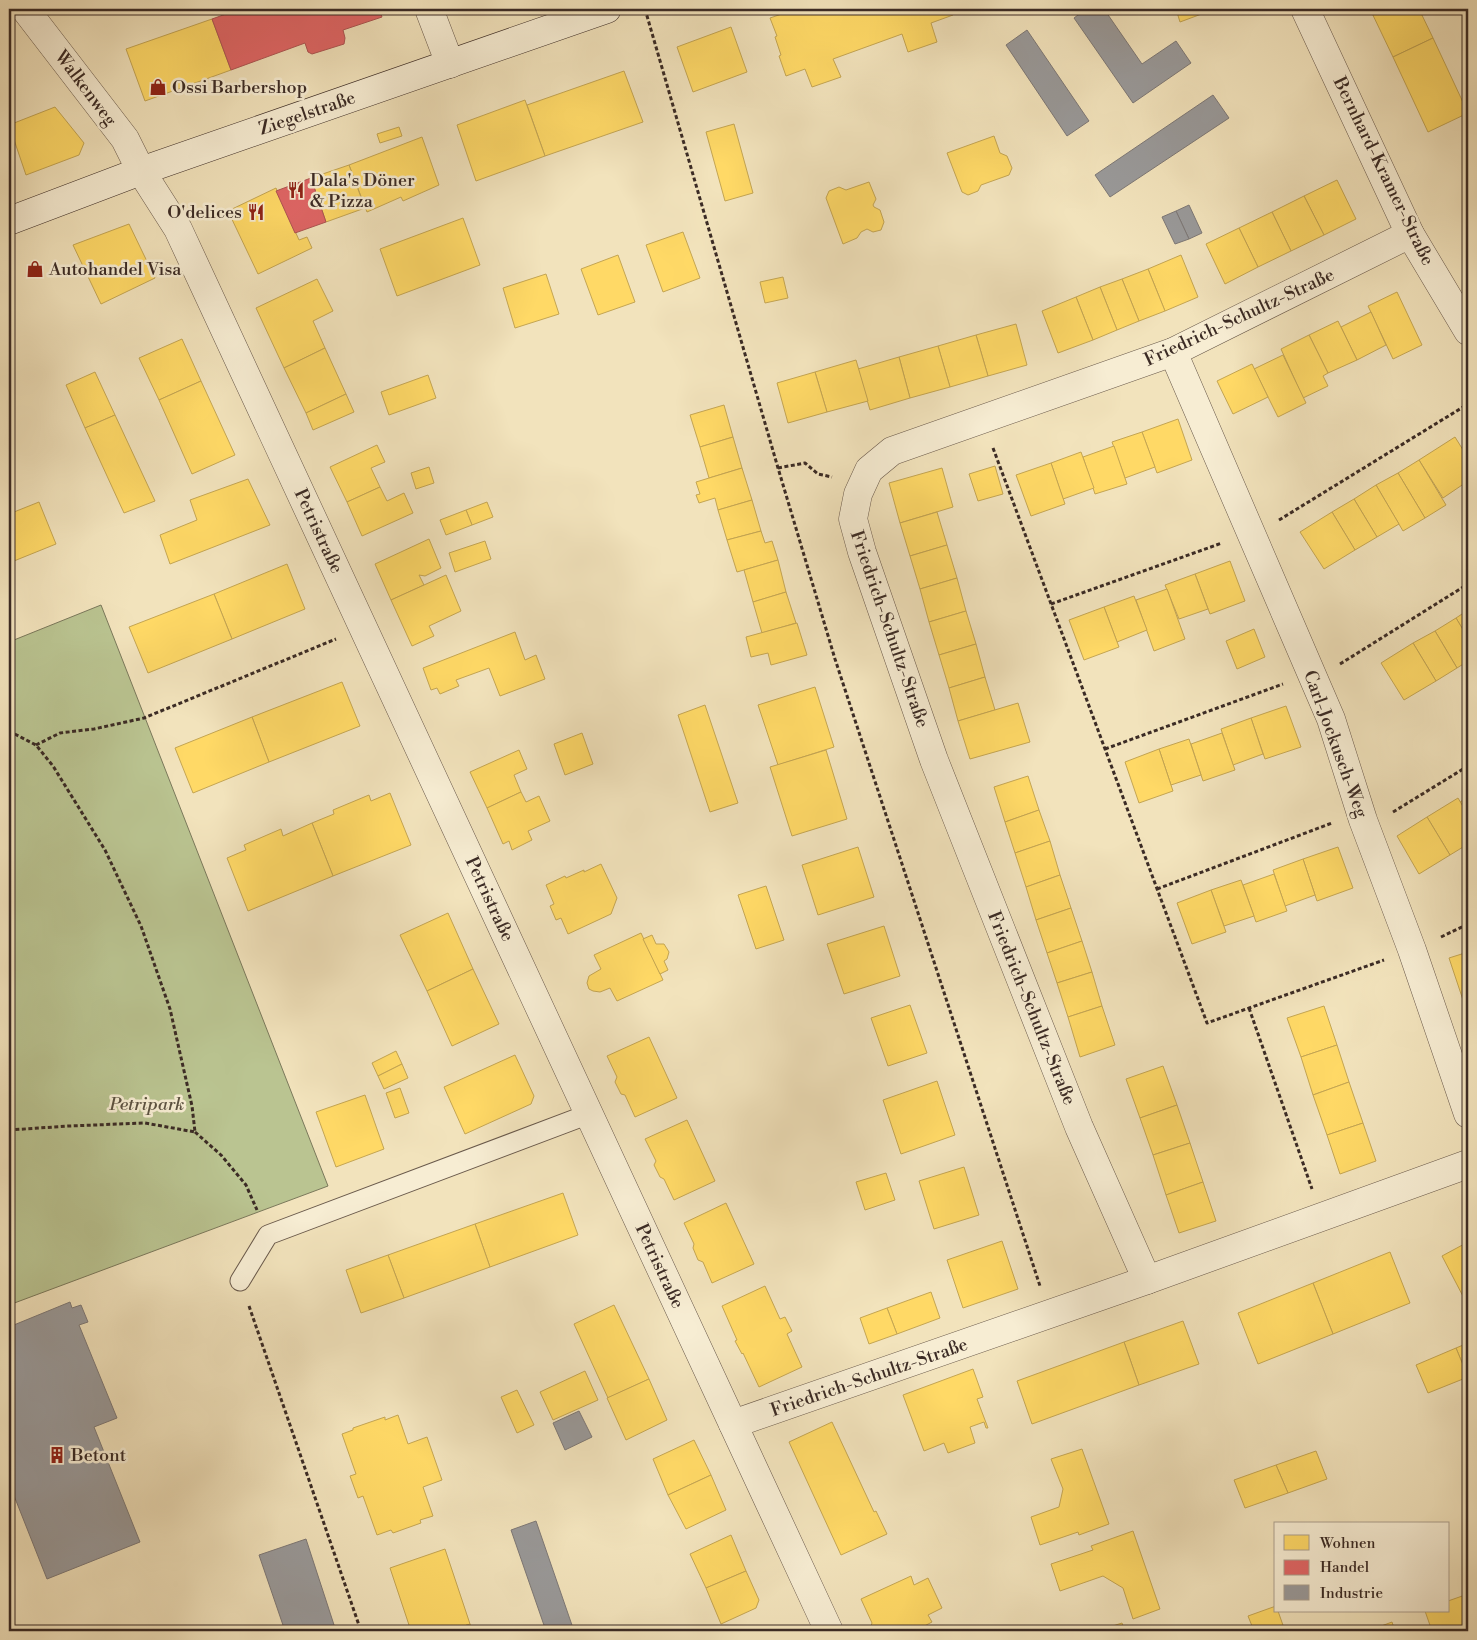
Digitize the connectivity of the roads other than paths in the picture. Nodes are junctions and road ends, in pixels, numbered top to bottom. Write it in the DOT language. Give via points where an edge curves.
graph roads {
  1 [pos="25,9"];
  2 [pos="429,9"];
  3 [pos="607,9"];
  4 [pos="1305,9"];
  5 [pos="450,64"];
  6 [pos="141,171"];
  7 [pos="9,220"];
  8 [pos="1410,234"];
  9 [pos="1468,330"];
  10 [pos="1173,352"];
  11 [pos="589,1114"];
  12 [pos="1468,1114"];
  13 [pos="1468,1164"];
  14 [pos="1147,1280"];
  15 [pos="240,1281"];
  16 [pos="733,1424"];
  17 [pos="829,1631"];
  1 -- 6 [label="street, Walkenweg" via="125,139"];
  2 -- 5 [label="street"];
  3 -- 5 [label="street, Ziegelstraße"];
  4 -- 8 [label="street, Bernhard-Kramer-Straße"];
  5 -- 6 [label="street, Ziegelstraße"];
  6 -- 7 [label="street, Ziegelstraße"];
  6 -- 11 [label="street, Petristraße" via="178,229"];
  8 -- 9 [label="street, Bernhard-Kramer-Straße"];
  8 -- 10 [label="street, Friedrich-Schultz-Straße"];
  10 -- 12 [label="street, Carl-Jockusch-Weg" via="1331,719 1363,820"];
  10 -- 14 [label="street, Friedrich-Schultz-Straße" via="892,451 869,470 858,494 854,520 862,552 934,760 1079,1127"];
  11 -- 15 [label="lane" via="268,1235"];
  11 -- 16 [label="street, Petristraße"];
  13 -- 14 [label="street, Friedrich-Schultz-Straße"];
  14 -- 16 [label="street, Friedrich-Schultz-Straße"];
  16 -- 17 [label="street, Petristraße"];
}
